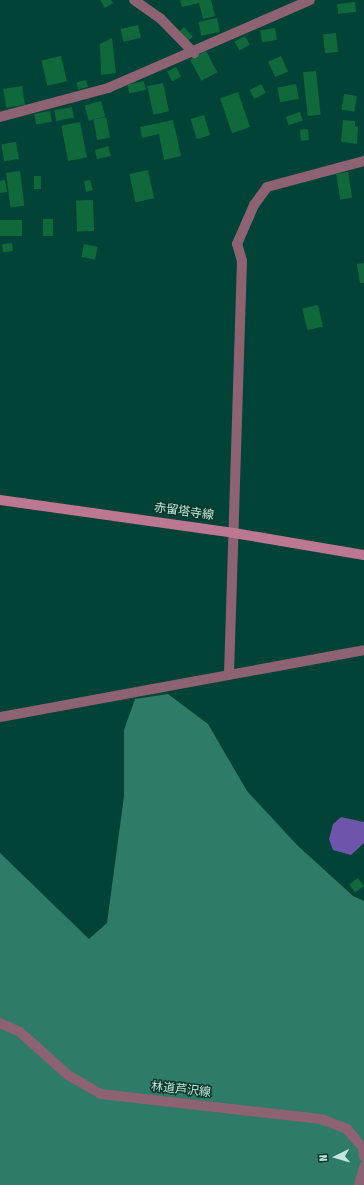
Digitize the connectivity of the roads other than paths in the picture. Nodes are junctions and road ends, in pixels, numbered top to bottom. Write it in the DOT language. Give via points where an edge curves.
graph roads {
  1 [pos="134,0"];
  2 [pos="310,0"];
  3 [pos="194,53"];
  4 [pos="0,117"];
  5 [pos="364,161"];
  6 [pos="0,500"];
  7 [pos="234,533"];
  8 [pos="364,555"];
  9 [pos="364,650"];
  10 [pos="229,674"];
  11 [pos="0,716"];
  12 [pos="0,1023"];
  13 [pos="364,1157"];
  14 [pos="364,1167"];
  15 [pos="359,1185"];
  1 -- 3 [label="street" via="160,18"];
  2 -- 3 [label="street"];
  3 -- 4 [label="street" via="108,88"];
  5 -- 7 [label="street" via="267,187 254,205 237,244 242,261"];
  6 -- 7 [label="main road, 赤留塔寺線"];
  7 -- 8 [label="main road, 赤留塔寺線"];
  7 -- 10 [label="street"];
  9 -- 10 [label="street"];
  10 -- 11 [label="street"];
  12 -- 13 [label="street, 林道芦沢線" via="20,1032 68,1074 101,1094 321,1119 347,1129 363,1148"];
  14 -- 15 [label="street"];
}
